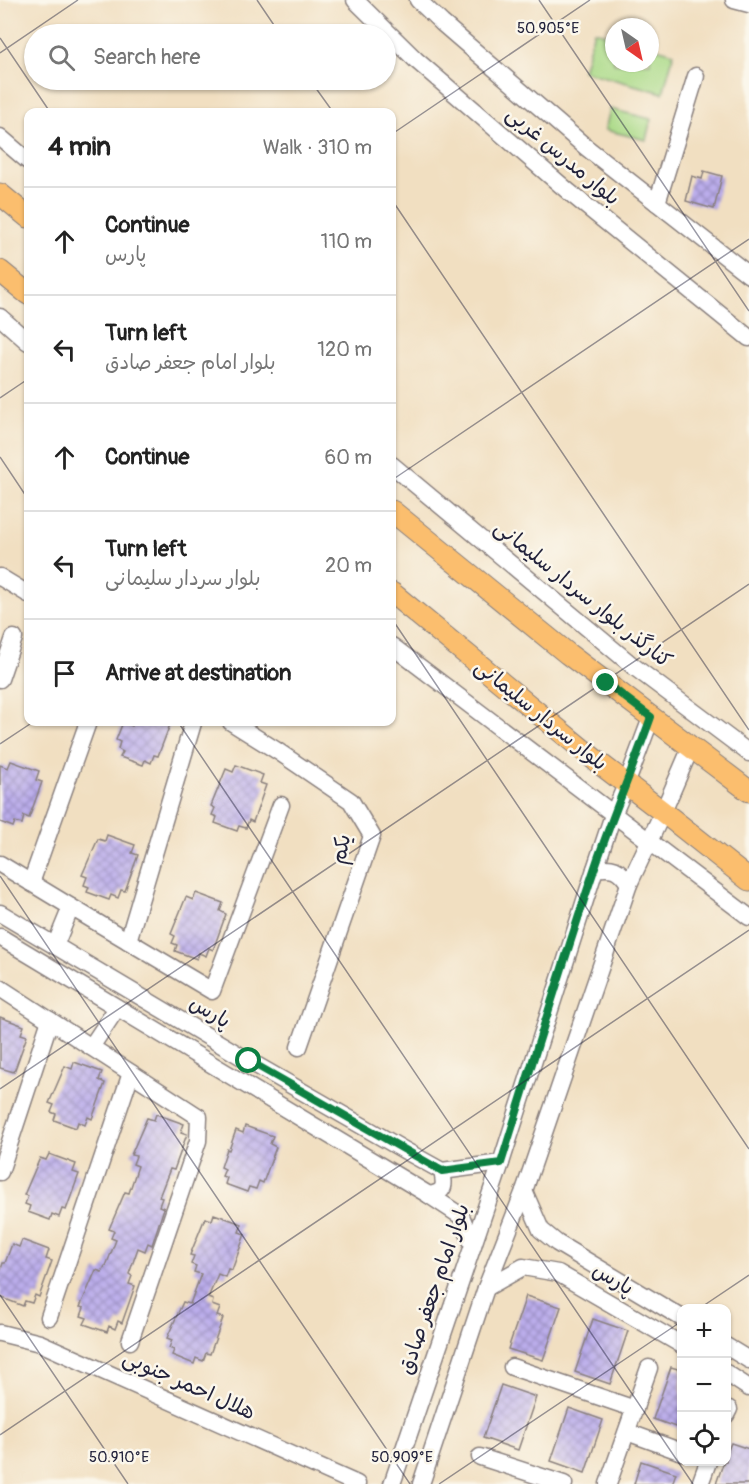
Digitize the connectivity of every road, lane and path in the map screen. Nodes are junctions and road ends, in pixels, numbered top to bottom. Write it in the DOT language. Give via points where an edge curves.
graph roads {
  1 [pos="355,0"];
  2 [pos="418,0"];
  3 [pos="735,0"];
  4 [pos="749,4"];
  5 [pos="379,24"];
  6 [pos="396,40"];
  7 [pos="696,76"];
  8 [pos="0,137"];
  9 [pos="24,158"];
  10 [pos="0,194"];
  11 [pos="657,203"];
  12 [pos="24,214"];
  13 [pos="0,271"];
  14 [pos="749,275"];
  15 [pos="24,291"];
  16 [pos="0,317"];
  17 [pos="24,338"];
  18 [pos="749,338"];
  19 [pos="396,468"];
  20 [pos="396,514"];
  21 [pos="0,577"];
  22 [pos="24,592"];
  23 [pos="396,596"];
  24 [pos="14,638"];
  25 [pos="396,649"];
  26 [pos="0,679"];
  27 [pos="651,717"];
  28 [pos="87,726"];
  29 [pos="192,726"];
  30 [pos="237,726"];
  31 [pos="691,747"];
  32 [pos="749,753"];
  33 [pos="626,785"];
  34 [pos="749,791"];
  35 [pos="281,805"];
  36 [pos="663,812"];
  37 [pos="613,815"];
  38 [pos="649,842"];
  39 [pos="0,864"];
  40 [pos="595,869"];
  41 [pos="749,880"];
  42 [pos="31,883"];
  43 [pos="629,884"];
  44 [pos="70,907"];
  45 [pos="0,913"];
  46 [pos="749,917"];
  47 [pos="0,938"];
  48 [pos="128,941"];
  49 [pos="55,946"];
  50 [pos="0,988"];
  51 [pos="117,1008"];
  52 [pos="50,1020"];
  53 [pos="91,1047"];
  54 [pos="299,1047"];
  55 [pos="131,1073"];
  56 [pos="501,1163"];
  57 [pos="442,1171"];
  58 [pos="0,1172"];
  59 [pos="524,1191"];
  60 [pos="429,1195"];
  61 [pos="473,1245"];
  62 [pos="486,1288"];
  63 [pos="677,1316"];
  64 [pos="49,1317"];
  65 [pos="0,1333"];
  66 [pos="130,1341"];
  67 [pos="677,1343"];
  68 [pos="731,1349"];
  69 [pos="749,1360"];
  70 [pos="512,1367"];
  71 [pos="649,1368"];
  72 [pos="731,1376"];
  73 [pos="749,1388"];
  74 [pos="635,1409"];
  75 [pos="627,1432"];
  76 [pos="677,1451"];
  77 [pos="480,1457"];
  78 [pos="706,1466"];
  79 [pos="357,1484"];
  80 [pos="393,1484"];
  81 [pos="421,1484"];
  82 [pos="564,1484"];
  83 [pos="608,1484"];
  84 [pos="700,1484"];
  1 -- 5 [label="street, بلوار مدرس غربی"];
  2 -- 11 [label="street, بلوار مدرس غربی" via="587,148"];
  3 -- 4 [label="street"];
  6 -- 18 [label="street, بلوار مدرس غربی" via="569,192"];
  7 -- 11 [label="street"];
  8 -- 9 [label="street"];
  10 -- 12 [label="main road"];
  11 -- 14 [label="street, بلوار مدرس غربی"];
  13 -- 15 [label="main road"];
  16 -- 17 [label="street"];
  19 -- 32 [label="street, کنارگذر بلوار سردار سلیمانی" via="633,666"];
  20 -- 27 [label="main road"];
  21 -- 22 [label="street"];
  23 -- 33 [label="main road, بلوار سردار سلیمانی"];
  24 -- 26 [label="street"];
  25 -- 37 [label="street"];
  27 -- 31 [label="main road"];
  27 -- 33 [label="street, بلوار امام جعفر صادق"];
  28 -- 42 [label="street"];
  29 -- 48 [label="street"];
  30 -- 54 [label="street, یکم" via="351,801 372,836"];
  31 -- 34 [label="main road"];
  31 -- 36 [label="street"];
  33 -- 36 [label="main road, بلوار سردار سلیمانی"];
  33 -- 37 [label="street, بلوار امام جعفر صادق"];
  35 -- 48 [label="street" via="212,991"];
  36 -- 38 [label="street"];
  36 -- 41 [label="main road, بلوار سردار سلیمانی"];
  37 -- 38 [label="street"];
  37 -- 40 [label="street, بلوار امام جعفر صادق"];
  38 -- 43 [label="street"];
  38 -- 46 [label="street"];
  39 -- 42 [label="street"];
  40 -- 43 [label="street" via="609,867 622,873"];
  40 -- 56 [label="street, بلوار امام جعفر صادق"];
  42 -- 44 [label="street"];
  43 -- 59 [label="street"];
  44 -- 48 [label="street"];
  44 -- 49 [label="street"];
  45 -- 49 [label="street, پارس"];
  47 -- 51 [label="street, پارس"];
  49 -- 57 [label="street, پارس"];
  50 -- 52 [label="street"];
  51 -- 53 [label="street"];
  51 -- 60 [label="street, پارس"];
  52 -- 53 [label="street"];
  52 -- 58 [label="street"];
  53 -- 55 [label="street"];
  55 -- 64 [label="street"];
  55 -- 66 [label="street" via="199,1117 198,1140"];
  56 -- 57 [label="street"];
  56 -- 61 [label="street, بلوار امام جعفر صادق"];
  57 -- 60 [label="street" via="445,1183 436,1194"];
  59 -- 62 [label="street"];
  59 -- 63 [label="street, پارس" via="541,1230"];
  60 -- 61 [label="street, پارس" via="461,1216"];
  61 -- 80 [label="street, بلوار امام جعفر صادق"];
  62 -- 67 [label="street, پارس" via="523,1268 558,1273"];
  62 -- 81 [label="street"];
  65 -- 79 [label="street, هلال احمر جنوبی" via="40,1343"];
  68 -- 69 [label="street"];
  70 -- 74 [label="street"];
  71 -- 74 [label="street"];
  72 -- 73 [label="street"];
  74 -- 75 [label="street"];
  75 -- 76 [label="street"];
  75 -- 83 [label="street"];
  77 -- 82 [label="street"];
  78 -- 84 [label="street"];
}
